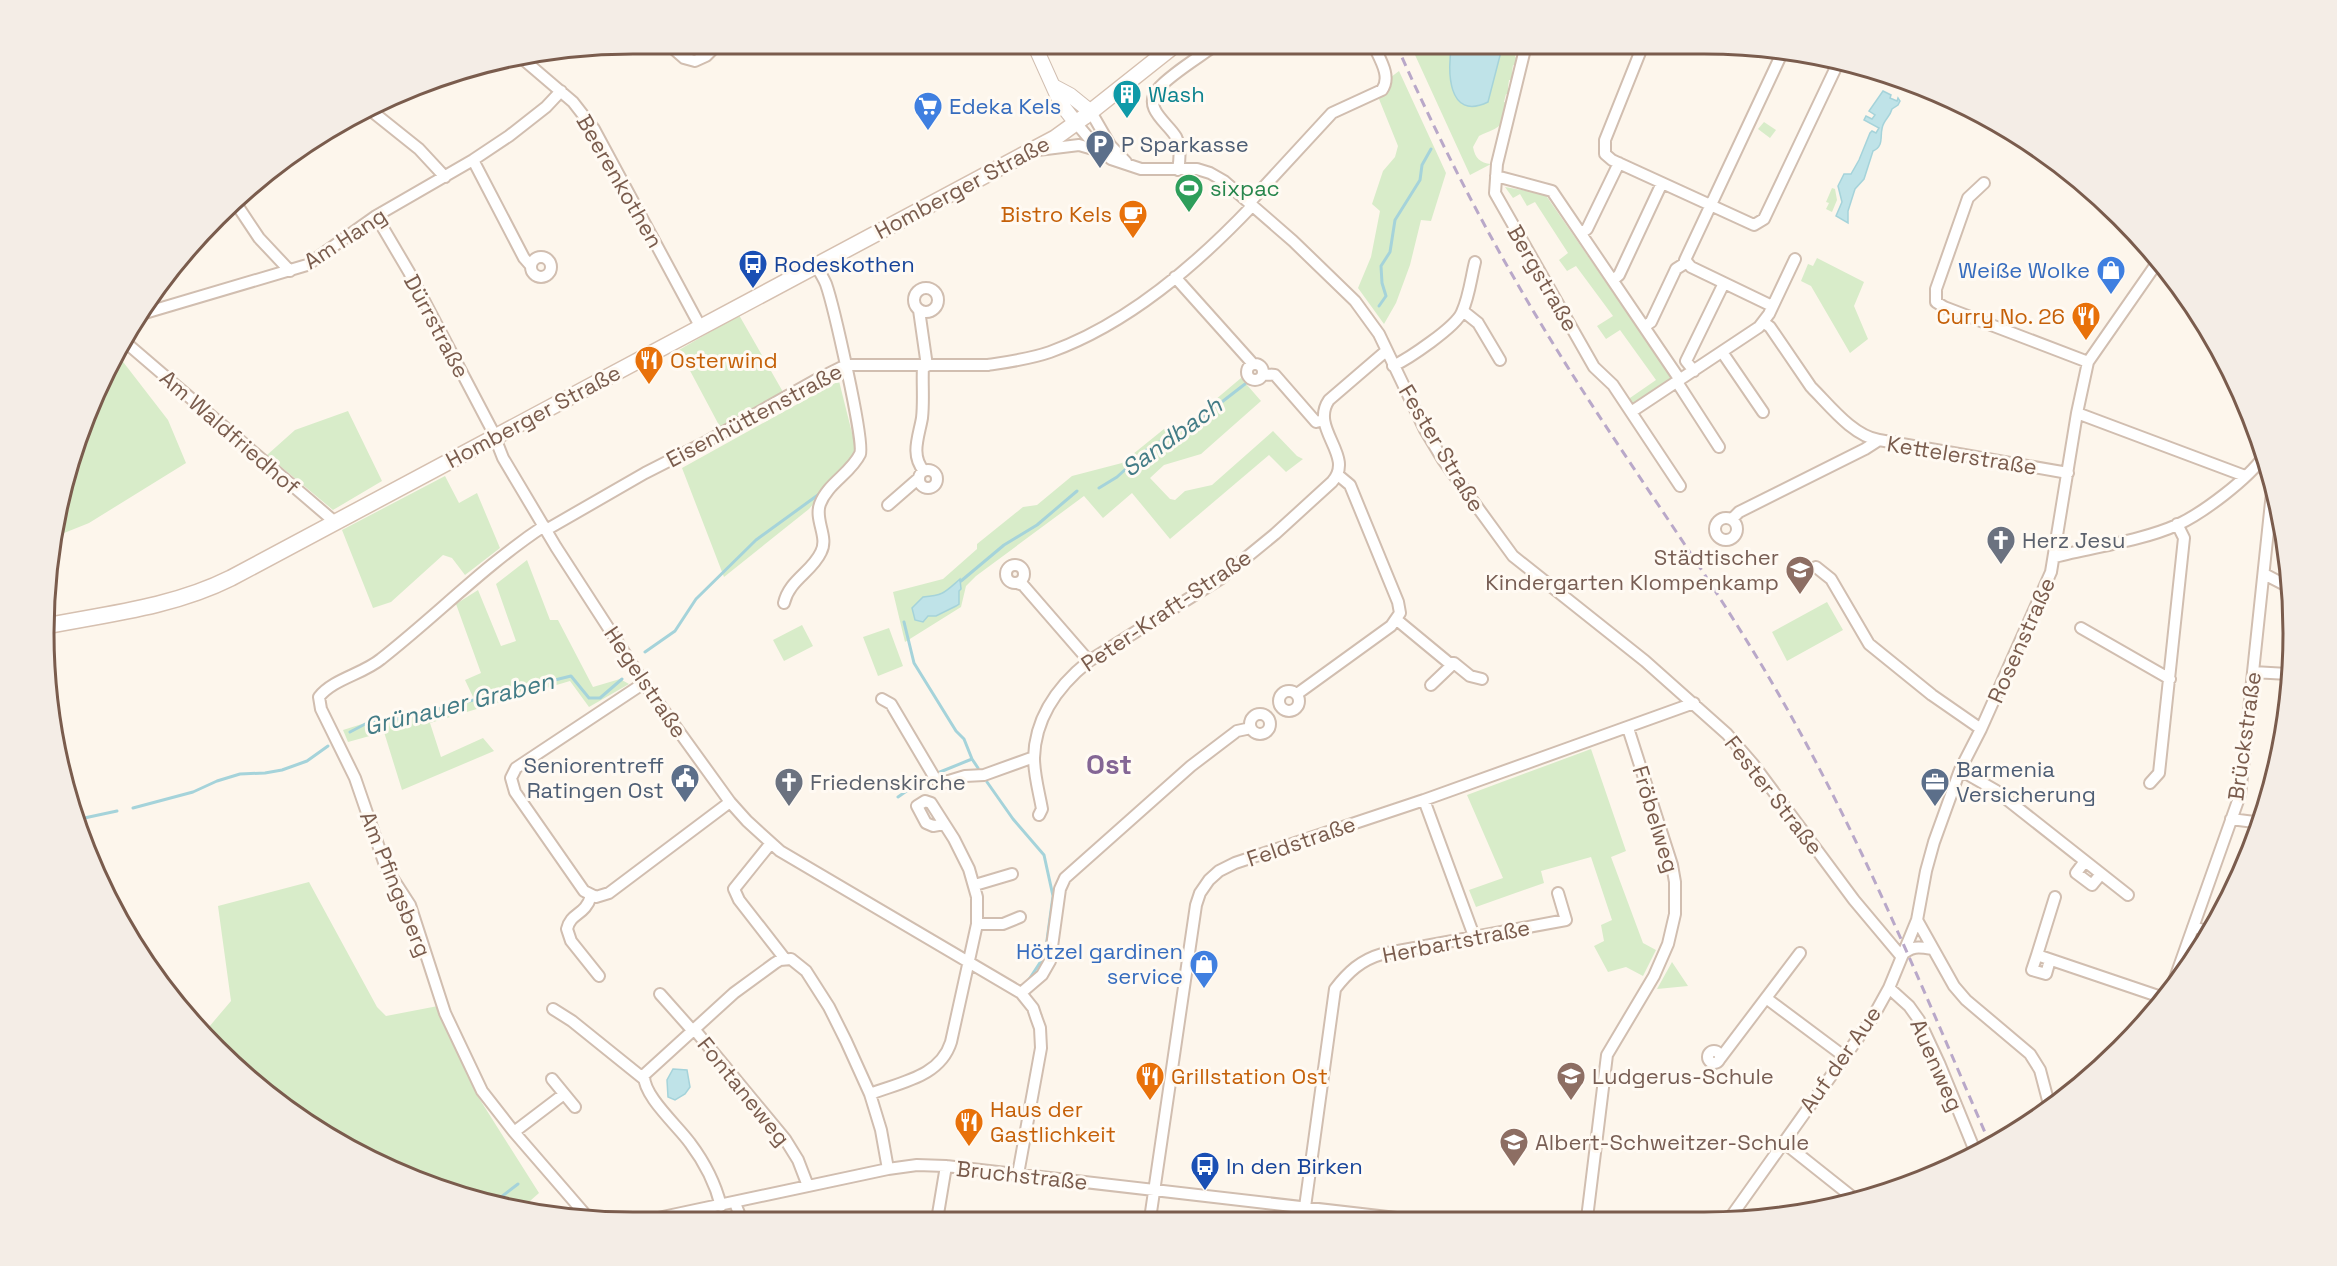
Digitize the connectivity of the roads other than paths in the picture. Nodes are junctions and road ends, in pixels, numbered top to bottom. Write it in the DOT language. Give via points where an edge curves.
graph roads {
  1 [pos="680,54"];
  2 [pos="708,54"];
  3 [pos="1039,54"];
  4 [pos="1163,54"];
  5 [pos="1204,54"];
  6 [pos="1377,54"];
  7 [pos="1524,54"];
  8 [pos="1639,54"];
  9 [pos="1779,59"];
  10 [pos="528,64"];
  11 [pos="1835,69"];
  12 [pos="1055,87"];
  13 [pos="561,91"];
  14 [pos="1091,112"];
  15 [pos="376,115"];
  16 [pos="1076,123"];
  17 [pos="1032,151"];
  18 [pos="1103,152"];
  19 [pos="473,160"];
  20 [pos="1619,163"];
  21 [pos="1128,165"];
  22 [pos="1178,170"];
  23 [pos="1496,176"];
  24 [pos="446,177"];
  25 [pos="1662,183"];
  26 [pos="1984,183"];
  27 [pos="1251,204"];
  28 [pos="1710,206"];
  29 [pos="240,209"];
  30 [pos="376,216"];
  31 [pos="1581,233"];
  32 [pos="1795,259"];
  33 [pos="1475,262"];
  34 [pos="1687,262"];
  35 [pos="815,264"];
  36 [pos="531,266"];
  37 [pos="2153,268"];
  38 [pos="290,271"];
  39 [pos="1175,277"];
  40 [pos="1613,280"];
  41 [pos="1724,283"];
  42 [pos="1773,306"];
  43 [pos="919,310"];
  44 [pos="152,311"];
  45 [pos="1463,311"];
  46 [pos="1763,322"];
  47 [pos="700,326"];
  48 [pos="1644,326"];
  49 [pos="130,347"];
  50 [pos="1386,351"];
  51 [pos="1722,352"];
  52 [pos="1500,360"];
  53 [pos="2088,362"];
  54 [pos="846,365"];
  55 [pos="925,366"];
  56 [pos="1393,366"];
  57 [pos="1694,371"];
  58 [pos="1678,381"];
  59 [pos="1631,412"];
  60 [pos="1763,412"];
  61 [pos="2077,413"];
  62 [pos="1324,420"];
  63 [pos="495,436"];
  64 [pos="1879,440"];
  65 [pos="1719,447"];
  66 [pos="2257,464"];
  67 [pos="2068,473"];
  68 [pos="1338,475"];
  69 [pos="2245,476"];
  70 [pos="1680,486"];
  71 [pos="888,505"];
  72 [pos="1732,519"];
  73 [pos="2272,521"];
  74 [pos="336,523"];
  75 [pos="2177,525"];
  76 [pos="545,528"];
  77 [pos="2055,556"];
  78 [pos="1815,567"];
  79 [pos="2264,574"];
  80 [pos="1017,583"];
  81 [pos="2281,583"];
  82 [pos="784,603"];
  83 [pos="1397,620"];
  84 [pos="54,624"];
  85 [pos="2081,628"];
  86 [pos="1089,661"];
  87 [pos="1454,663"];
  88 [pos="2253,672"];
  89 [pos="2282,674"];
  90 [pos="2170,679"];
  91 [pos="1482,680"];
  92 [pos="644,683"];
  93 [pos="1431,685"];
  94 [pos="1297,694"];
  95 [pos="319,697"];
  96 [pos="882,699"];
  97 [pos="1694,703"];
  98 [pos="1273,711"];
  99 [pos="1251,728"];
  100 [pos="1628,728"];
  101 [pos="1981,729"];
  102 [pos="1034,757"];
  103 [pos="1960,770"];
  104 [pos="2150,783"];
  105 [pos="1424,800"];
  106 [pos="730,802"];
  107 [pos="1039,815"];
  108 [pos="2231,819"];
  109 [pos="2251,822"];
  110 [pos="944,824"];
  111 [pos="771,843"];
  112 [pos="1012,874"];
  113 [pos="975,885"];
  114 [pos="1558,893"];
  115 [pos="2128,895"];
  116 [pos="591,896"];
  117 [pos="2055,897"];
  118 [pos="1020,917"];
  119 [pos="977,924"];
  120 [pos="1914,925"];
  121 [pos="2193,927"];
  122 [pos="2201,929"];
  123 [pos="1474,936"];
  124 [pos="1883,936"];
  125 [pos="1933,949"];
  126 [pos="1800,953"];
  127 [pos="2037,955"];
  128 [pos="1901,956"];
  129 [pos="785,959"];
  130 [pos="968,960"];
  131 [pos="2050,960"];
  132 [pos="2181,960"];
  133 [pos="599,976"];
  134 [pos="1889,988"];
  135 [pos="1022,993"];
  136 [pos="660,994"];
  137 [pos="2154,996"];
  138 [pos="1766,998"];
  139 [pos="553,1008"];
  140 [pos="693,1029"];
  141 [pos="1845,1056"];
  142 [pos="1719,1060"];
  143 [pos="552,1079"];
  144 [pos="644,1079"];
  145 [pos="564,1094"];
  146 [pos="870,1094"];
  147 [pos="2047,1098"];
  148 [pos="575,1107"];
  149 [pos="514,1132"];
  150 [pos="1783,1142"];
  151 [pos="1973,1145"];
  152 [pos="946,1166"];
  153 [pos="888,1169"];
  154 [pos="1018,1174"];
  155 [pos="808,1186"];
  156 [pos="1154,1190"];
  157 [pos="1848,1194"];
  158 [pos="735,1203"];
  159 [pos="721,1206"];
  160 [pos="1305,1207"];
  161 [pos="581,1210"];
  162 [pos="1735,1211"];
  163 [pos="690,1212"];
  164 [pos="738,1212"];
  165 [pos="938,1212"];
  166 [pos="1151,1212"];
  167 [pos="1347,1212"];
  168 [pos="1588,1212"];
  1 -- 2 [label="street" via="695,61"];
  3 -- 12 [label="street"];
  4 -- 14 [label="main road, Homberger Straße"];
  5 -- 22 [label="street" via="1161,86 1153,98 1159,117 1177,138"];
  6 -- 27 [label="street, Eisenhüttenstraße" via="1386,76 1384,87 1332,113"];
  7 -- 23 [label="street, Bergstraße"];
  8 -- 20 [label="street" via="1603,146 1607,157"];
  9 -- 28 [label="street"];
  10 -- 13 [label="street, Beerenkothen"];
  11 -- 28 [label="street" via="1764,219 1750,225"];
  12 -- 14 [label="street"];
  12 -- 16 [label="street" via="1061,104"];
  13 -- 19 [label="street, Am Hang" via="546,107"];
  13 -- 47 [label="street, Beerenkothen" via="584,114 602,142"];
  14 -- 16 [label="main road, Homberger Straße"];
  14 -- 21 [label="street" via="1110,145"];
  15 -- 24 [label="street" via="419,148"];
  16 -- 17 [label="main road, Homberger Straße"];
  16 -- 18 [label="street, Fester Straße"];
  17 -- 18 [label="street, Fester Straße" via="1079,145"];
  17 -- 35 [label="main road, Homberger Straße"];
  18 -- 21 [label="street, Fester Straße"];
  19 -- 24 [label="street, Am Hang"];
  19 -- 36 [label="street"];
  20 -- 25 [label="street"];
  20 -- 31 [label="street" via="1587,229"];
  21 -- 22 [label="street, Fester Straße"];
  22 -- 27 [label="street, Fester Straße" via="1210,173"];
  23 -- 31 [label="street" via="1552,191"];
  23 -- 59 [label="street, Bergstraße" via="1495,193 1512,225 1594,367 1613,385"];
  24 -- 30 [label="street, Am Hang"];
  25 -- 28 [label="street"];
  25 -- 40 [label="street" via="1619,275"];
  26 -- 53 [label="street" via="1968,198 1936,289 1936,302"];
  27 -- 39 [label="street, Eisenhüttenstraße"];
  27 -- 50 [label="street, Fester Straße" via="1355,301 1379,334"];
  28 -- 34 [label="street" via="1686,256"];
  29 -- 38 [label="street" via="259,238"];
  30 -- 38 [label="street, Am Hang" via="307,265"];
  30 -- 63 [label="street, Dürrstraße"];
  31 -- 40 [label="street"];
  32 -- 42 [label="street"];
  33 -- 45 [label="street"];
  34 -- 41 [label="street"];
  34 -- 48 [label="street" via="1676,269 1651,322"];
  35 -- 47 [label="main road, Homberger Straße"];
  35 -- 54 [label="street" via="826,284"];
  37 -- 53 [label="street, Rosenstraße"];
  38 -- 44 [label="street, Am Hang"];
  39 -- 55 [label="street, Eisenhüttenstraße" via="1137,308 1047,353 988,365"];
  39 -- 62 [label="street" via="1253,364 1247,371 1250,379 1275,375 1316,422"];
  40 -- 48 [label="street"];
  41 -- 42 [label="street"];
  41 -- 57 [label="street" via="1686,361"];
  42 -- 46 [label="street"];
  43 -- 55 [label="street"];
  45 -- 52 [label="street" via="1478,323"];
  45 -- 56 [label="street" via="1450,327"];
  46 -- 51 [label="street"];
  46 -- 64 [label="street" via="1811,388 1851,426"];
  47 -- 63 [label="main road, Homberger Straße"];
  48 -- 58 [label="street"];
  49 -- 74 [label="street, Am Waldfriedhof"];
  50 -- 56 [label="street, Fester Straße"];
  50 -- 62 [label="street" via="1329,400"];
  51 -- 57 [label="street"];
  51 -- 60 [label="street"];
  53 -- 61 [label="street, Rosenstraße"];
  54 -- 55 [label="street, Eisenhüttenstraße"];
  54 -- 76 [label="street, Eisenhüttenstraße"];
  54 -- 82 [label="street" via="861,453 821,500 817,512 822,551 797,579"];
  55 -- 71 [label="street" via="916,458 922,474"];
  56 -- 97 [label="street, Fester Straße" via="1443,460 1513,556"];
  57 -- 58 [label="street"];
  58 -- 59 [label="street"];
  58 -- 65 [label="street"];
  59 -- 70 [label="street, Bergstraße"];
  61 -- 67 [label="street, Rosenstraße"];
  61 -- 69 [label="street"];
  62 -- 68 [label="street" via="1340,465"];
  63 -- 74 [label="main road, Homberger Straße"];
  63 -- 76 [label="street, Hegelstraße" via="503,458"];
  64 -- 67 [label="street, Kettelerstraße"];
  64 -- 72 [label="street, Kettelerstraße"];
  66 -- 69 [label="street"];
  67 -- 77 [label="street, Rosenstraße"];
  68 -- 83 [label="street" via="1350,485 1398,602"];
  68 -- 86 [label="street, Peter-Kraft-Straße" via="1220,579"];
  69 -- 75 [label="street"];
  73 -- 79 [label="street, Brückstraße"];
  74 -- 84 [label="main road, Homberger Straße" via="189,596"];
  75 -- 77 [label="street"];
  75 -- 90 [label="street" via="2184,538"];
  76 -- 92 [label="street, Hegelstraße"];
  76 -- 95 [label="street, Eisenhüttenstraße" via="471,581 380,660"];
  77 -- 101 [label="street, Rosenstraße" via="2035,612"];
  78 -- 101 [label="street" via="1831,579 1869,645"];
  79 -- 81 [label="street"];
  79 -- 88 [label="street, Brückstraße"];
  80 -- 86 [label="street" via="1023,585"];
  83 -- 87 [label="street" via="1449,663"];
  83 -- 94 [label="street"];
  85 -- 90 [label="street"];
  86 -- 102 [label="street, Peter-Kraft-Straße" via="1057,692 1043,716"];
  87 -- 91 [label="street"];
  87 -- 93 [label="street"];
  88 -- 89 [label="street"];
  88 -- 108 [label="street, Brückstraße" via="2240,795"];
  90 -- 104 [label="street" via="2159,773"];
  92 -- 106 [label="street, Hegelstraße"];
  92 -- 116 [label="street" via="516,768 511,778 519,798"];
  94 -- 98 [label="street" via="1283,692"];
  94 -- 98 [label="street" via="1300,700 1296,709"];
  95 -- 149 [label="street, Am Pfingsberg" via="321,709 355,778 386,868 410,905 445,1013 482,1091"];
  96 -- 102 [label="street" via="891,704 936,780 942,783 984,775"];
  97 -- 100 [label="street, Feldstraße"];
  97 -- 124 [label="street, Fester Straße" via="1753,764"];
  98 -- 99 [label="street" via="1254,715"];
  98 -- 99 [label="street" via="1267,732 1256,734"];
  99 -- 135 [label="street" via="1237,731 1191,766 1065,878 1059,894 1050,961 1042,975"];
  100 -- 105 [label="street, Feldstraße"];
  100 -- 168 [label="street, Fröbelweg" via="1672,865 1675,914 1658,969 1607,1055"];
  101 -- 103 [label="street, Rosenstraße"];
  102 -- 107 [label="street, Peter-Kraft-Straße" via="1042,809"];
  103 -- 115 [label="street" via="1995,790 2085,861 2076,873 2092,885 2101,874"];
  103 -- 120 [label="street, Rosenstraße" via="1932,851"];
  105 -- 123 [label="street"];
  105 -- 156 [label="street, Feldstraße" via="1235,863 1209,880 1196,905"];
  106 -- 111 [label="street, Hegelstraße"];
  106 -- 116 [label="street" via="609,893"];
  108 -- 109 [label="street"];
  108 -- 121 [label="street, Brückstraße"];
  110 -- 113 [label="street"];
  111 -- 129 [label="street" via="734,889"];
  111 -- 130 [label="street, Hegelstraße"];
  112 -- 113 [label="street"];
  113 -- 119 [label="street"];
  114 -- 123 [label="street, Herbartstraße" via="1566,920"];
  116 -- 133 [label="street" via="588,906 570,920 567,929 571,941"];
  117 -- 127 [label="street"];
  118 -- 119 [label="street" via="1003,924"];
  119 -- 130 [label="street"];
  120 -- 124 [label="street" via="1900,937"];
  120 -- 125 [label="street"];
  120 -- 128 [label="street, Rosenstraße"];
  121 -- 122 [label="street"];
  121 -- 132 [label="street, Brückstraße"];
  123 -- 160 [label="street, Herbartstraße" via="1371,957 1352,969 1335,989"];
  124 -- 128 [label="street, Fester Straße"];
  125 -- 128 [label="street" via="1918,946"];
  125 -- 147 [label="street" via="1965,1000 2030,1054 2040,1070"];
  126 -- 138 [label="street"];
  127 -- 131 [label="street"];
  127 -- 131 [label="street" via="2032,970 2046,974"];
  128 -- 134 [label="street, Auf der Aue"];
  129 -- 140 [label="street" via="742,987"];
  129 -- 146 [label="street" via="806,970 829,1008"];
  130 -- 135 [label="street, Hegelstraße"];
  130 -- 146 [label="street" via="945,1057 932,1071"];
  131 -- 137 [label="street"];
  134 -- 141 [label="street, Auf der Aue"];
  134 -- 151 [label="street, Auenweg" via="1919,1020"];
  135 -- 154 [label="street" via="1033,1008 1041,1038"];
  136 -- 140 [label="street, Fontaneweg"];
  138 -- 141 [label="street"];
  138 -- 142 [label="street"];
  139 -- 144 [label="street"];
  140 -- 144 [label="street" via="648,1070"];
  140 -- 155 [label="street, Fontaneweg" via="785,1138"];
  141 -- 150 [label="street, Auf der Aue"];
  143 -- 145 [label="street"];
  144 -- 159 [label="street" via="656,1102 713,1178"];
  145 -- 148 [label="street"];
  145 -- 149 [label="street"];
  146 -- 153 [label="street"];
  149 -- 161 [label="street, Am Pfingsberg"];
  150 -- 157 [label="street"];
  150 -- 162 [label="street, Auf der Aue"];
  152 -- 153 [label="street, Bruchstraße"];
  152 -- 154 [label="street, Bruchstraße"];
  152 -- 165 [label="street"];
  153 -- 155 [label="street, Bruchstraße"];
  154 -- 156 [label="street, Bruchstraße"];
  155 -- 158 [label="street, Bruchstraße"];
  156 -- 160 [label="street, Bruchstraße"];
  156 -- 166 [label="street"];
  158 -- 159 [label="street, Bruchstraße"];
  158 -- 164 [label="street"];
  159 -- 163 [label="street, Bruchstraße"];
  160 -- 167 [label="street, Bruchstraße"];
}
